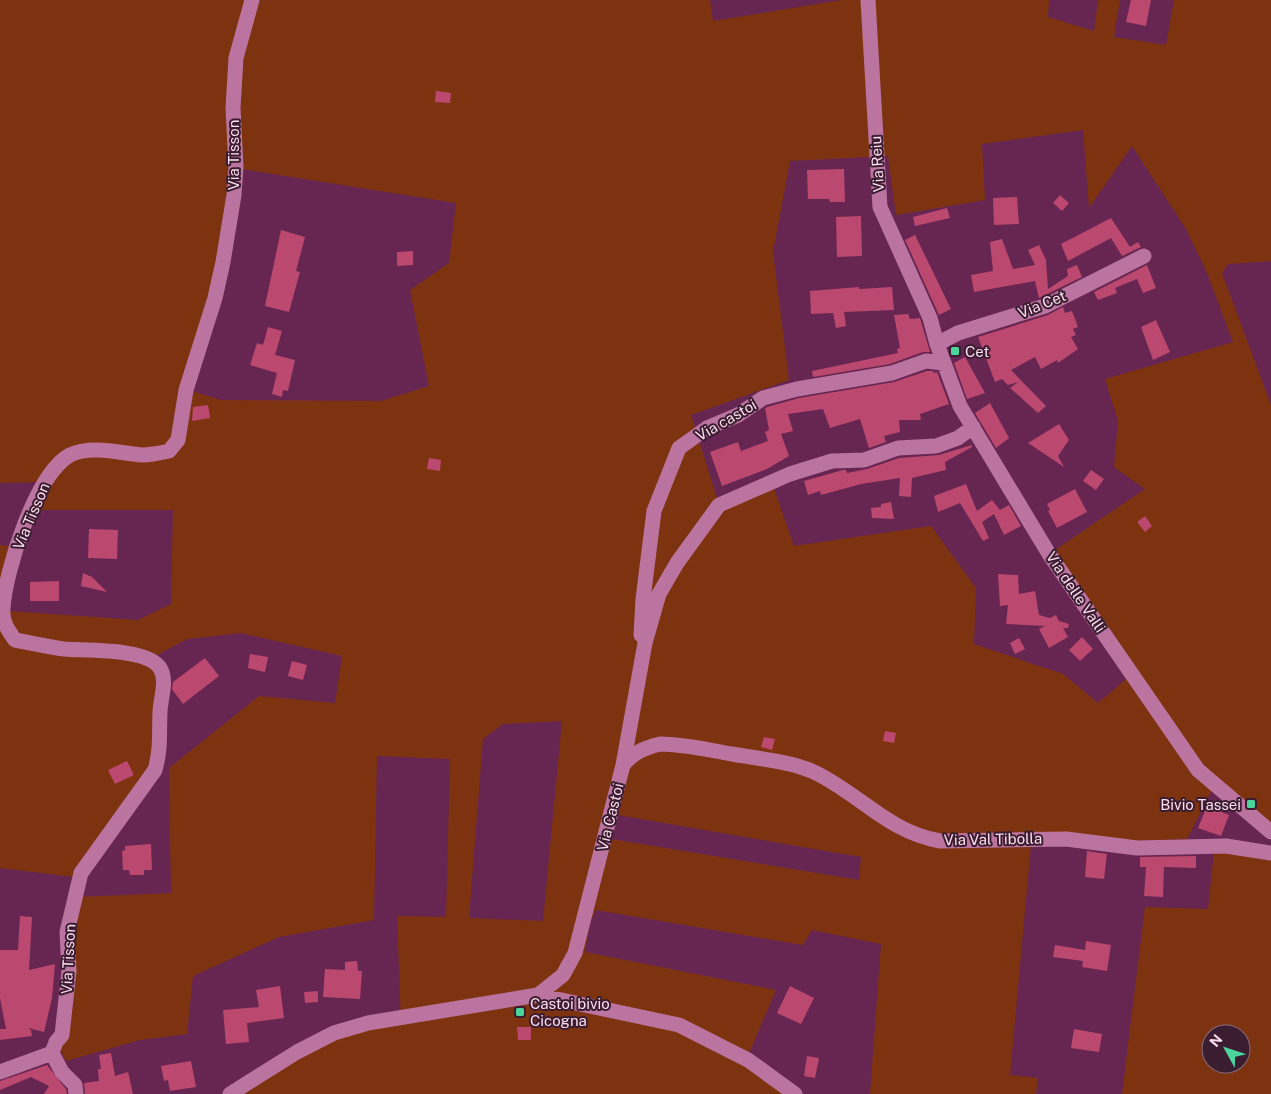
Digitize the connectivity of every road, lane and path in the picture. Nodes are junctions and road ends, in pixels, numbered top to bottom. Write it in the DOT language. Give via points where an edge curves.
graph roads {
  1 [pos="252,0"];
  2 [pos="868,0"];
  3 [pos="1144,256"];
  4 [pos="930,318"];
  5 [pos="937,344"];
  6 [pos="944,363"];
  7 [pos="973,427"];
  8 [pos="639,677"];
  9 [pos="623,765"];
  10 [pos="1271,832"];
  11 [pos="1271,853"];
  12 [pos="538,995"];
  13 [pos="52,1053"];
  14 [pos="0,1072"];
  15 [pos="76,1094"];
  16 [pos="230,1094"];
  17 [pos="795,1094"];
  1 -- 13 [label="street, Via Tisson" via="236,58 233,108 236,167 223,262 186,390 178,440 169,451 145,455 93,451 72,454 58,463 46,479 27,518 10,568 3,610 6,627 15,640 64,649 132,655 159,666 164,677 160,712 161,750 155,770 81,873 75,892 67,932 70,971 62,1035"];
  2 -- 4 [label="street, Via Reiu" via="880,207"];
  3 -- 5 [label="street, Via Cet" via="1045,306 958,333"];
  4 -- 5 [label="street, Via delle Valli"];
  5 -- 6 [label="street, Via delle Valli"];
  6 -- 7 [label="street, Via delle Valli" via="960,406"];
  6 -- 8 [label="street, Via castoi" via="926,361 892,373 763,398 738,415 707,428 679,448 654,511 643,599"];
  7 -- 8 [label="street, Via Castoi" via="958,438 936,446 898,448 864,460 824,463 719,505 659,594"];
  7 -- 10 [label="street, Via delle Valli" via="1049,554 1198,770"];
  8 -- 9 [label="street, Via Castoi"];
  9 -- 11 [label="street, Via Val Tibolla" via="636,753 660,744 786,764 813,772 836,784 901,829 940,841 1066,839 1137,848 1226,846"];
  9 -- 12 [label="street, Via Castoi" via="575,952 557,982"];
  12 -- 16 [label="street, Via Castoi" via="368,1023 334,1033"];
  12 -- 17 [label="street" via="679,1025 748,1060"];
  13 -- 14 [label="street"];
  13 -- 15 [label="street" via="62,1072 75,1085"];
}
